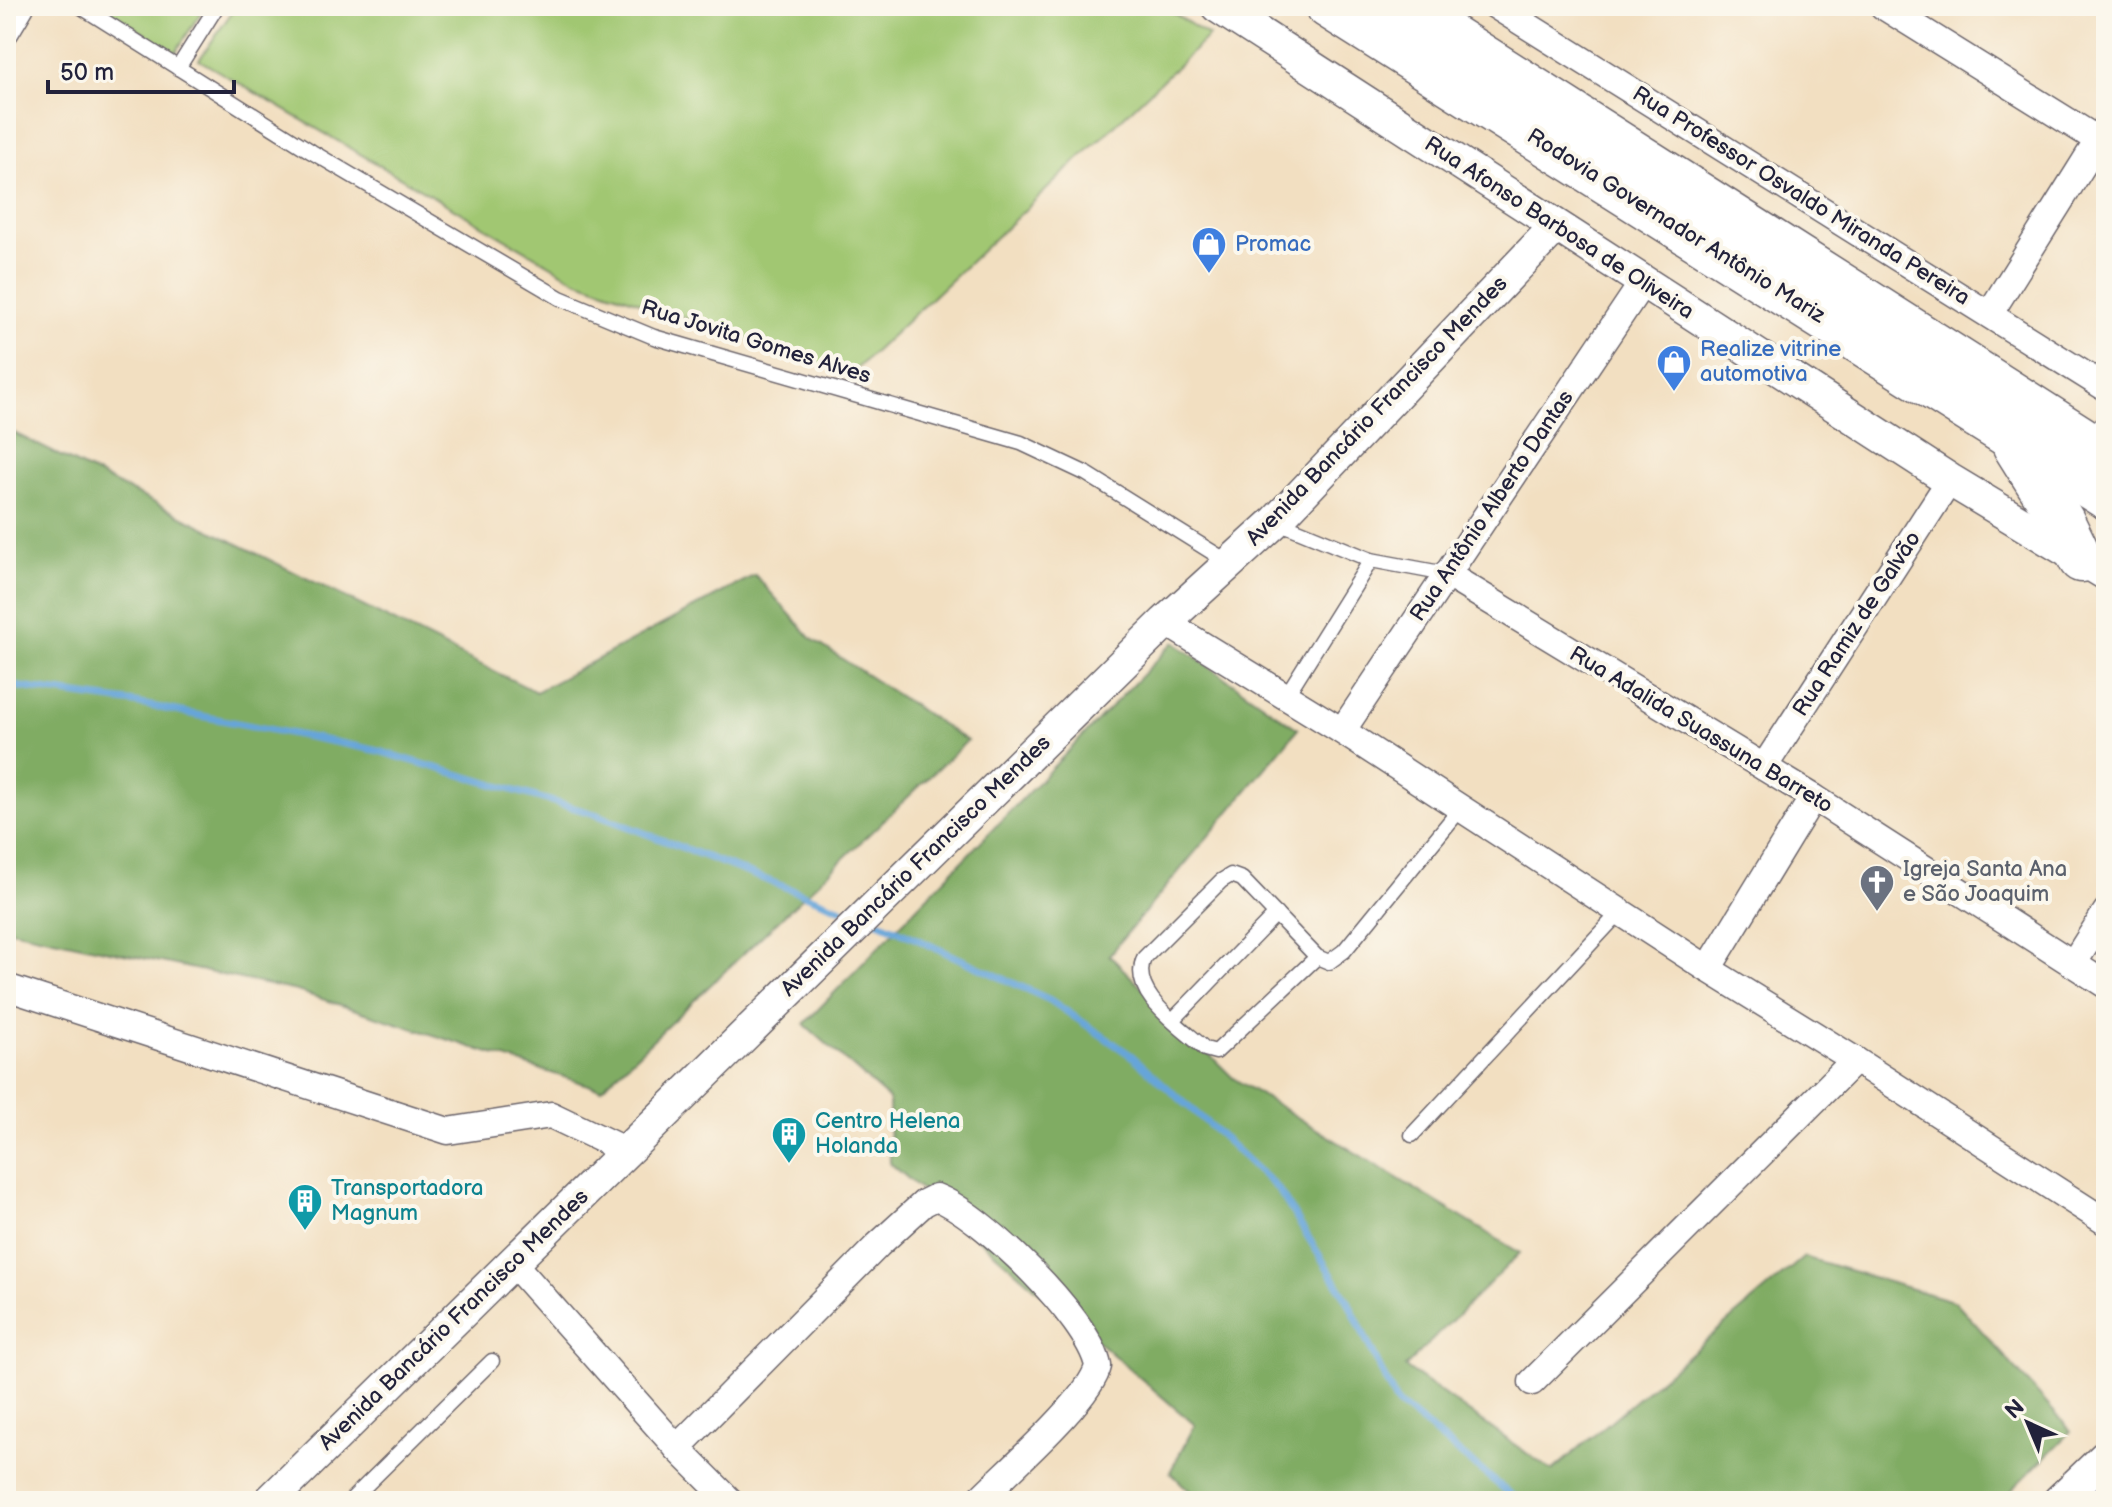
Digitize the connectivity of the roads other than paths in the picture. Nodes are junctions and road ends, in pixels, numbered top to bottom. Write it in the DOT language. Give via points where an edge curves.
graph roads {
  1 [pos="21,6"];
  2 [pos="80,6"];
  3 [pos="217,6"];
  4 [pos="1217,6"];
  5 [pos="1328,6"];
  6 [pos="1403,6"];
  7 [pos="1496,6"];
  8 [pos="1883,6"];
  9 [pos="6,31"];
  10 [pos="178,68"];
  11 [pos="2102,134"];
  12 [pos="1556,226"];
  13 [pos="1643,282"];
  14 [pos="1990,313"];
  15 [pos="2106,388"];
  16 [pos="2007,434"];
  17 [pos="2106,454"];
  18 [pos="1950,480"];
  19 [pos="2106,497"];
  20 [pos="1276,521"];
  21 [pos="1371,560"];
  22 [pos="1228,562"];
  23 [pos="2094,567"];
  24 [pos="1446,574"];
  25 [pos="1165,622"];
  26 [pos="1286,696"];
  27 [pos="1342,731"];
  28 [pos="1764,767"];
  29 [pos="1813,797"];
  30 [pos="1461,808"];
  31 [pos="1620,912"];
  32 [pos="2106,912"];
  33 [pos="1276,914"];
  34 [pos="1317,957"];
  35 [pos="2073,964"];
  36 [pos="1708,969"];
  37 [pos="2106,985"];
  38 [pos="6,987"];
  39 [pos="1174,1019"];
  40 [pos="1855,1060"];
  41 [pos="1412,1135"];
  42 [pos="626,1151"];
  43 [pos="2106,1222"];
  44 [pos="513,1263"];
  45 [pos="492,1361"];
  46 [pos="1532,1382"];
  47 [pos="677,1448"];
  48 [pos="2106,1456"];
  49 [pos="270,1501"];
  50 [pos="350,1501"];
  51 [pos="730,1501"];
  52 [pos="978,1501"];
  53 [pos="2059,1501"];
  1 -- 9 [label="street"];
  2 -- 10 [label="lane, Rua Jovita Gomes Alves"];
  3 -- 10 [label="lane"];
  4 -- 12 [label="street, Rua Afonso Barbosa de Oliveira"];
  5 -- 16 [label="highway, Rodovia Governador Antônio Mariz"];
  6 -- 17 [label="highway, Rodovia Governador Antônio Mariz"];
  7 -- 14 [label="street, Rua Professor Osvaldo Miranda Pereira"];
  8 -- 11 [label="street"];
  10 -- 22 [label="lane, Rua Jovita Gomes Alves" via="560,298 654,337 1021,443 1087,474"];
  11 -- 14 [label="street"];
  12 -- 13 [label="street, Rua Afonso Barbosa de Oliveira"];
  12 -- 20 [label="street, Avenida Bancário Francisco Mendes"];
  13 -- 18 [label="street, Rua Afonso Barbosa de Oliveira"];
  13 -- 24 [label="street, Rua Antônio Alberto Dantas"];
  14 -- 15 [label="street, Rua Professor Osvaldo Miranda Pereira"];
  16 -- 19 [label="highway, Rodovia Governador Antônio Mariz"];
  16 -- 23 [label="highway"];
  18 -- 23 [label="street, Rua Afonso Barbosa de Oliveira"];
  18 -- 28 [label="street, Rua Ramiz de Galvão"];
  20 -- 21 [label="lane, Rua Adalida Suassuna Barreto"];
  20 -- 22 [label="street, Avenida Bancário Francisco Mendes"];
  21 -- 24 [label="lane, Rua Adalida Suassuna Barreto"];
  21 -- 26 [label="lane"];
  22 -- 25 [label="street, Avenida Bancário Francisco Mendes"];
  24 -- 27 [label="street, Rua Antônio Alberto Dantas"];
  24 -- 28 [label="street, Rua Adalida Suassuna Barreto"];
  25 -- 26 [label="street"];
  25 -- 42 [label="street, Avenida Bancário Francisco Mendes"];
  26 -- 27 [label="street"];
  27 -- 30 [label="street"];
  28 -- 29 [label="street, Rua Adalida Suassuna Barreto"];
  29 -- 35 [label="street, Rua Adalida Suassuna Barreto"];
  29 -- 36 [label="street"];
  30 -- 31 [label="street"];
  30 -- 34 [label="lane" via="1344,951 1329,962"];
  31 -- 36 [label="street"];
  31 -- 41 [label="lane"];
  32 -- 35 [label="street"];
  33 -- 34 [label="lane"];
  33 -- 39 [label="lane"];
  33 -- 39 [label="lane" via="1242,879 1231,875 1144,958 1141,981 1152,1000"];
  34 -- 39 [label="lane" via="1216,1052 1205,1049"];
  35 -- 37 [label="street, Rua Adalida Suassuna Barreto"];
  36 -- 40 [label="street"];
  38 -- 42 [label="street" via="448,1131 551,1115"];
  40 -- 43 [label="street"];
  40 -- 46 [label="street"];
  42 -- 44 [label="street, Avenida Bancário Francisco Mendes"];
  44 -- 47 [label="street"];
  44 -- 49 [label="street, Avenida Bancário Francisco Mendes"];
  45 -- 50 [label="lane"];
  47 -- 51 [label="street"];
  47 -- 52 [label="street" via="878,1245 936,1197 950,1202 1009,1249 1067,1309 1097,1361 1097,1371 1066,1412"];
  48 -- 53 [label="street"];
}
